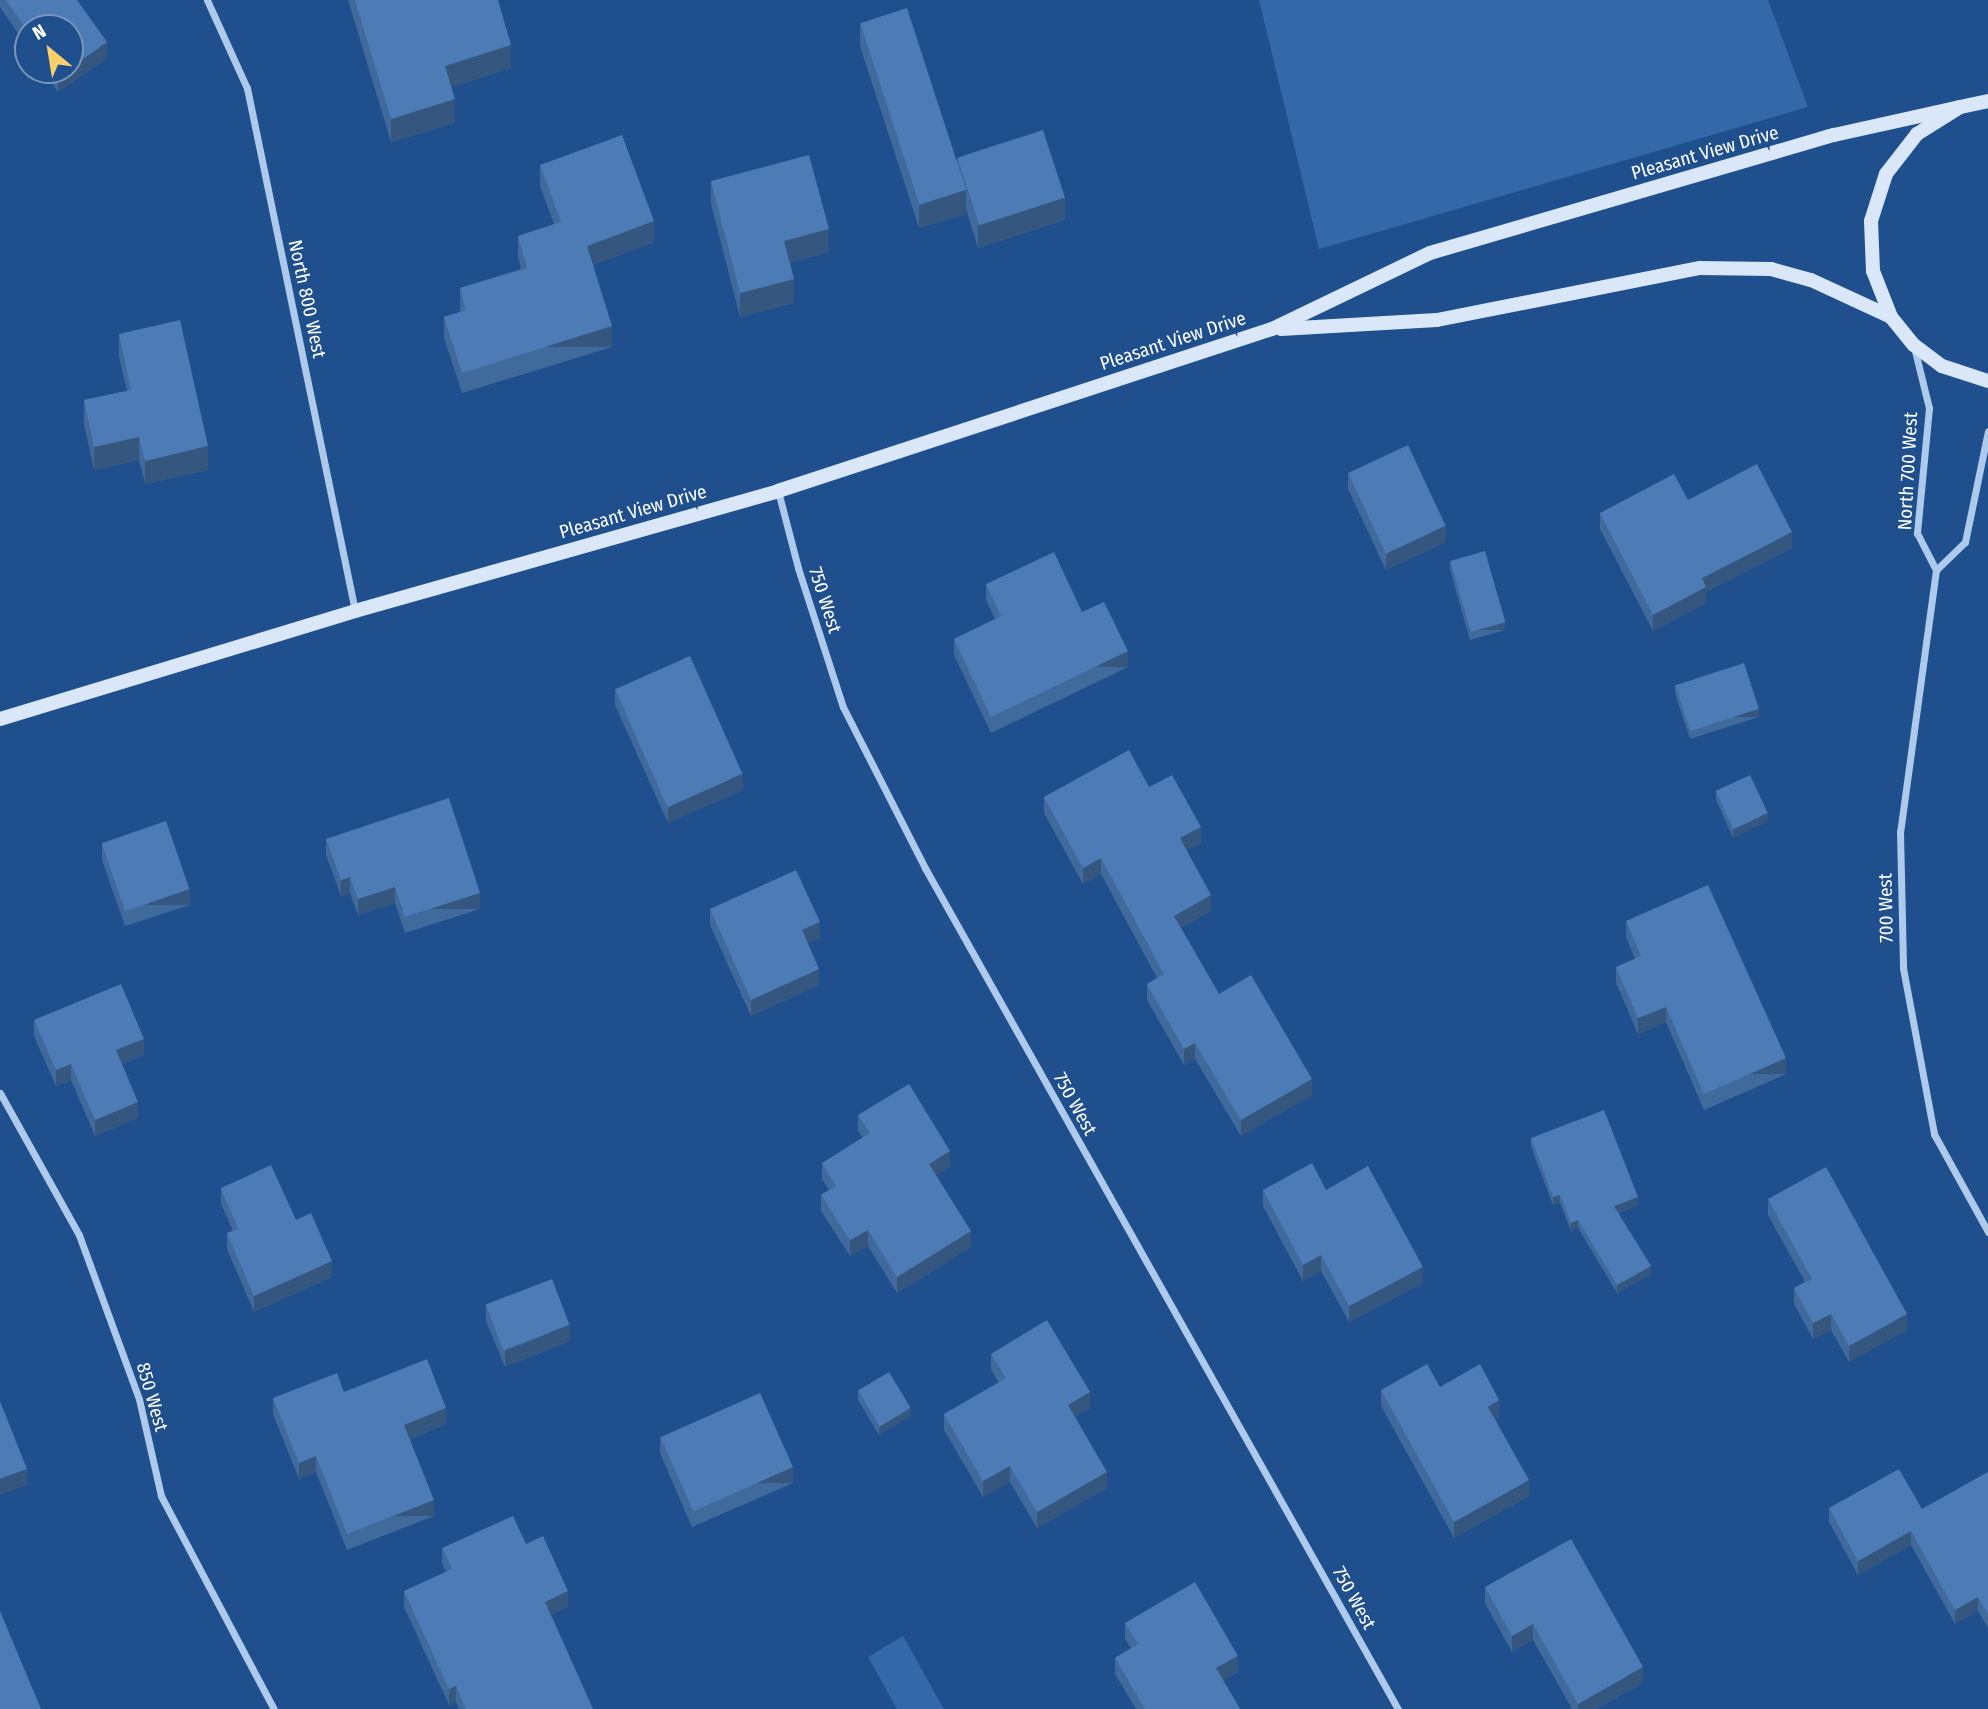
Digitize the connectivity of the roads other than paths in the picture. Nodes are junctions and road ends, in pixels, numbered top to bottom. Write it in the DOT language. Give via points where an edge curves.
graph roads {
  1 [pos="207,0"];
  2 [pos="1988,101"];
  3 [pos="1960,107"];
  4 [pos="1891,317"];
  5 [pos="1272,329"];
  6 [pos="1914,345"];
  7 [pos="1988,381"];
  8 [pos="1988,431"];
  9 [pos="778,491"];
  10 [pos="1936,570"];
  11 [pos="355,611"];
  12 [pos="0,719"];
  13 [pos="0,1093"];
  14 [pos="1988,1232"];
  15 [pos="274,1709"];
  16 [pos="1398,1709"];
  1 -- 11 [label="street, North 800 West" via="247,88"];
  2 -- 3 [label="main road, Pleasant View Drive"];
  3 -- 4 [label="main road" via="1917,134 1886,174 1871,221 1873,271"];
  3 -- 5 [label="main road, Pleasant View Drive" via="1834,135 1430,253"];
  4 -- 5 [label="main road, Pleasant View Drive" via="1811,280 1772,269 1700,268 1437,320"];
  4 -- 6 [label="main road"];
  5 -- 9 [label="main road, Pleasant View Drive"];
  6 -- 7 [label="main road" via="1942,366"];
  6 -- 10 [label="street, North 700 West" via="1929,408 1917,533"];
  8 -- 10 [label="street" via="1965,542"];
  9 -- 11 [label="main road, Pleasant View Drive"];
  9 -- 16 [label="street, 750 West" via="844,707 925,868"];
  10 -- 14 [label="street, 700 West" via="1900,832 1903,968 1934,1134"];
  11 -- 12 [label="main road, Pleasant View Drive"];
  13 -- 15 [label="street, 850 West" via="79,1235 139,1399 160,1496"];
}
